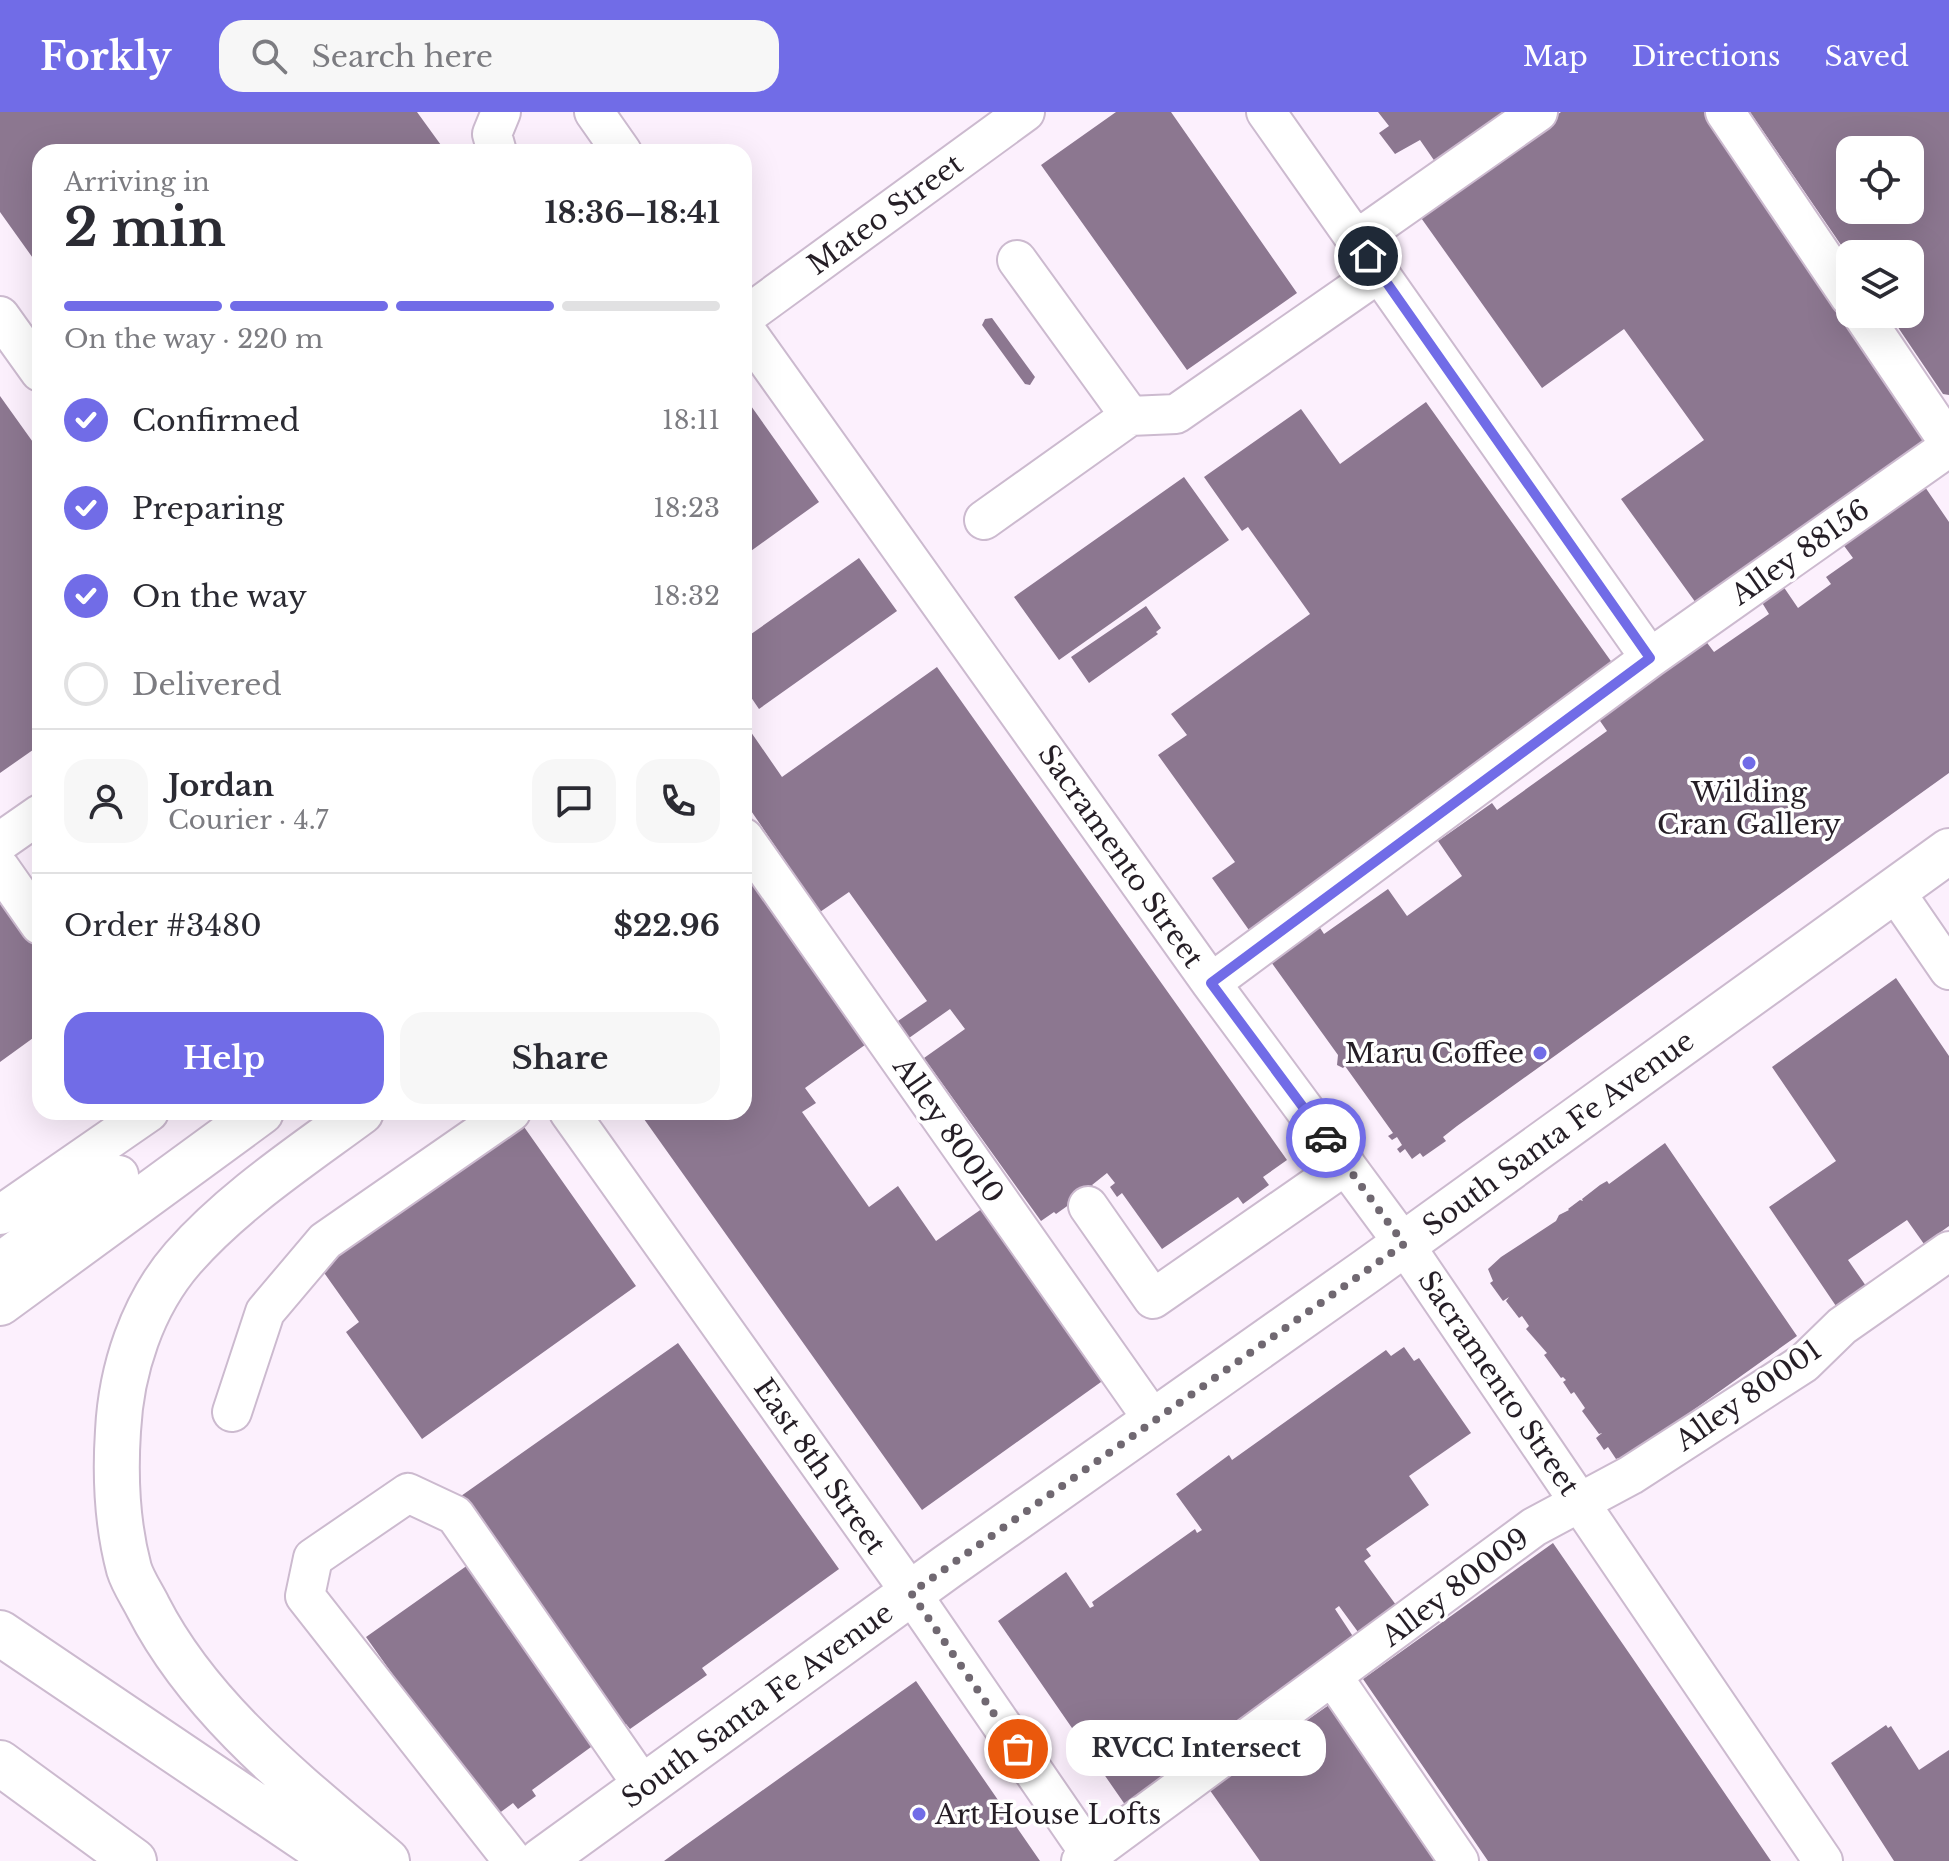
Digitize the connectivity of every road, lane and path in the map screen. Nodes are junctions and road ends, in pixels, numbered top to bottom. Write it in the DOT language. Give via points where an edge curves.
graph roads {
  1 [pos="501,112"];
  2 [pos="594,112"];
  3 [pos="1025,112"];
  4 [pos="1266,112"];
  5 [pos="1538,112"];
  6 [pos="1725,112"];
  7 [pos="495,144"];
  8 [pos="616,144"];
  9 [pos="1356,240"];
  10 [pos="1017,260"];
  11 [pos="1379,273"];
  12 [pos="1836,276"];
  13 [pos="752,311"];
  14 [pos="0,316"];
  15 [pos="1871,328"];
  16 [pos="752,339"];
  17 [pos="32,361"];
  18 [pos="1130,416"];
  19 [pos="1949,445"];
  20 [pos="984,520"];
  21 [pos="1650,658"];
  22 [pos="32,820"];
  23 [pos="0,842"];
  24 [pos="752,849"];
  25 [pos="1949,851"];
  26 [pos="0,868"];
  27 [pos="1894,890"];
  28 [pos="32,914"];
  29 [pos="1949,970"];
  30 [pos="1211,983"];
  31 [pos="137,1120"];
  32 [pos="250,1120"];
  33 [pos="350,1120"];
  34 [pos="499,1120"];
  35 [pos="575,1120"];
  36 [pos="1346,1165"];
  37 [pos="119,1175"];
  38 [pos="1088,1206"];
  39 [pos="0,1215"];
  40 [pos="1404,1244"];
  41 [pos="1949,1251"];
  42 [pos="0,1262"];
  43 [pos="0,1303"];
  44 [pos="232,1412"];
  45 [pos="1154,1421"];
  46 [pos="1580,1502"];
  47 [pos="911,1593"];
  48 [pos="0,1633"];
  49 [pos="1333,1677"];
  50 [pos="0,1763"];
  51 [pos="644,1787"];
  52 [pos="543,1859"];
  53 [pos="1089,1859"];
  54 [pos="134,1861"];
  55 [pos="338,1861"];
  56 [pos="387,1861"];
  57 [pos="1459,1861"];
  58 [pos="1823,1861"];
  1 -- 7 [label="street" via="492,134"];
  2 -- 8 [label="street"];
  3 -- 13 [label="street, Mateo Street"];
  4 -- 9 [label="street"];
  5 -- 9 [label="street"];
  6 -- 12 [label="street"];
  9 -- 11 [label="street"];
  10 -- 18 [label="street"];
  11 -- 18 [label="street" via="1176,414"];
  11 -- 21 [label="street"];
  14 -- 17 [label="street"];
  15 -- 19 [label="street"];
  16 -- 30 [label="street, Sacramento Street"];
  18 -- 20 [label="street"];
  19 -- 21 [label="street, Alley 88156"];
  21 -- 30 [label="street, Alley 88156"];
  22 -- 23 [label="street"];
  24 -- 45 [label="street, Alley 80010"];
  25 -- 27 [label="main road, South Santa Fe Avenue"];
  26 -- 28 [label="street"];
  27 -- 29 [label="street"];
  27 -- 40 [label="main road, South Santa Fe Avenue"];
  30 -- 36 [label="street, Sacramento Street"];
  31 -- 39 [label="street"];
  32 -- 43 [label="main road"];
  33 -- 56 [label="main road" via="218,1223 181,1260 151,1307 130,1354 119,1399 118,1511 130,1572 160,1631 200,1688 258,1748"];
  34 -- 44 [label="street" via="325,1241 265,1312"];
  35 -- 47 [label="street, East 8th Street"];
  36 -- 38 [label="street" via="1153,1299"];
  36 -- 40 [label="street, Sacramento Street"];
  37 -- 42 [label="street"];
  40 -- 45 [label="main road, South Santa Fe Avenue"];
  40 -- 46 [label="street, Sacramento Street"];
  41 -- 46 [label="street, Alley 80001" via="1842,1326 1804,1363"];
  45 -- 47 [label="main road, South Santa Fe Avenue"];
  46 -- 49 [label="street, Alley 80009" via="1534,1527"];
  46 -- 58 [label="street, Sacramento Street"];
  47 -- 51 [label="main road, South Santa Fe Avenue"];
  47 -- 53 [label="street, East 8th Street"];
  48 -- 55 [label="main road"];
  49 -- 53 [label="street, Alley 80009"];
  49 -- 57 [label="street"];
  50 -- 54 [label="main road"];
  51 -- 52 [label="main road, South Santa Fe Avenue"];
  51 -- 52 [label="street" via="455,1515 408,1493 313,1558 305,1596"];
}
